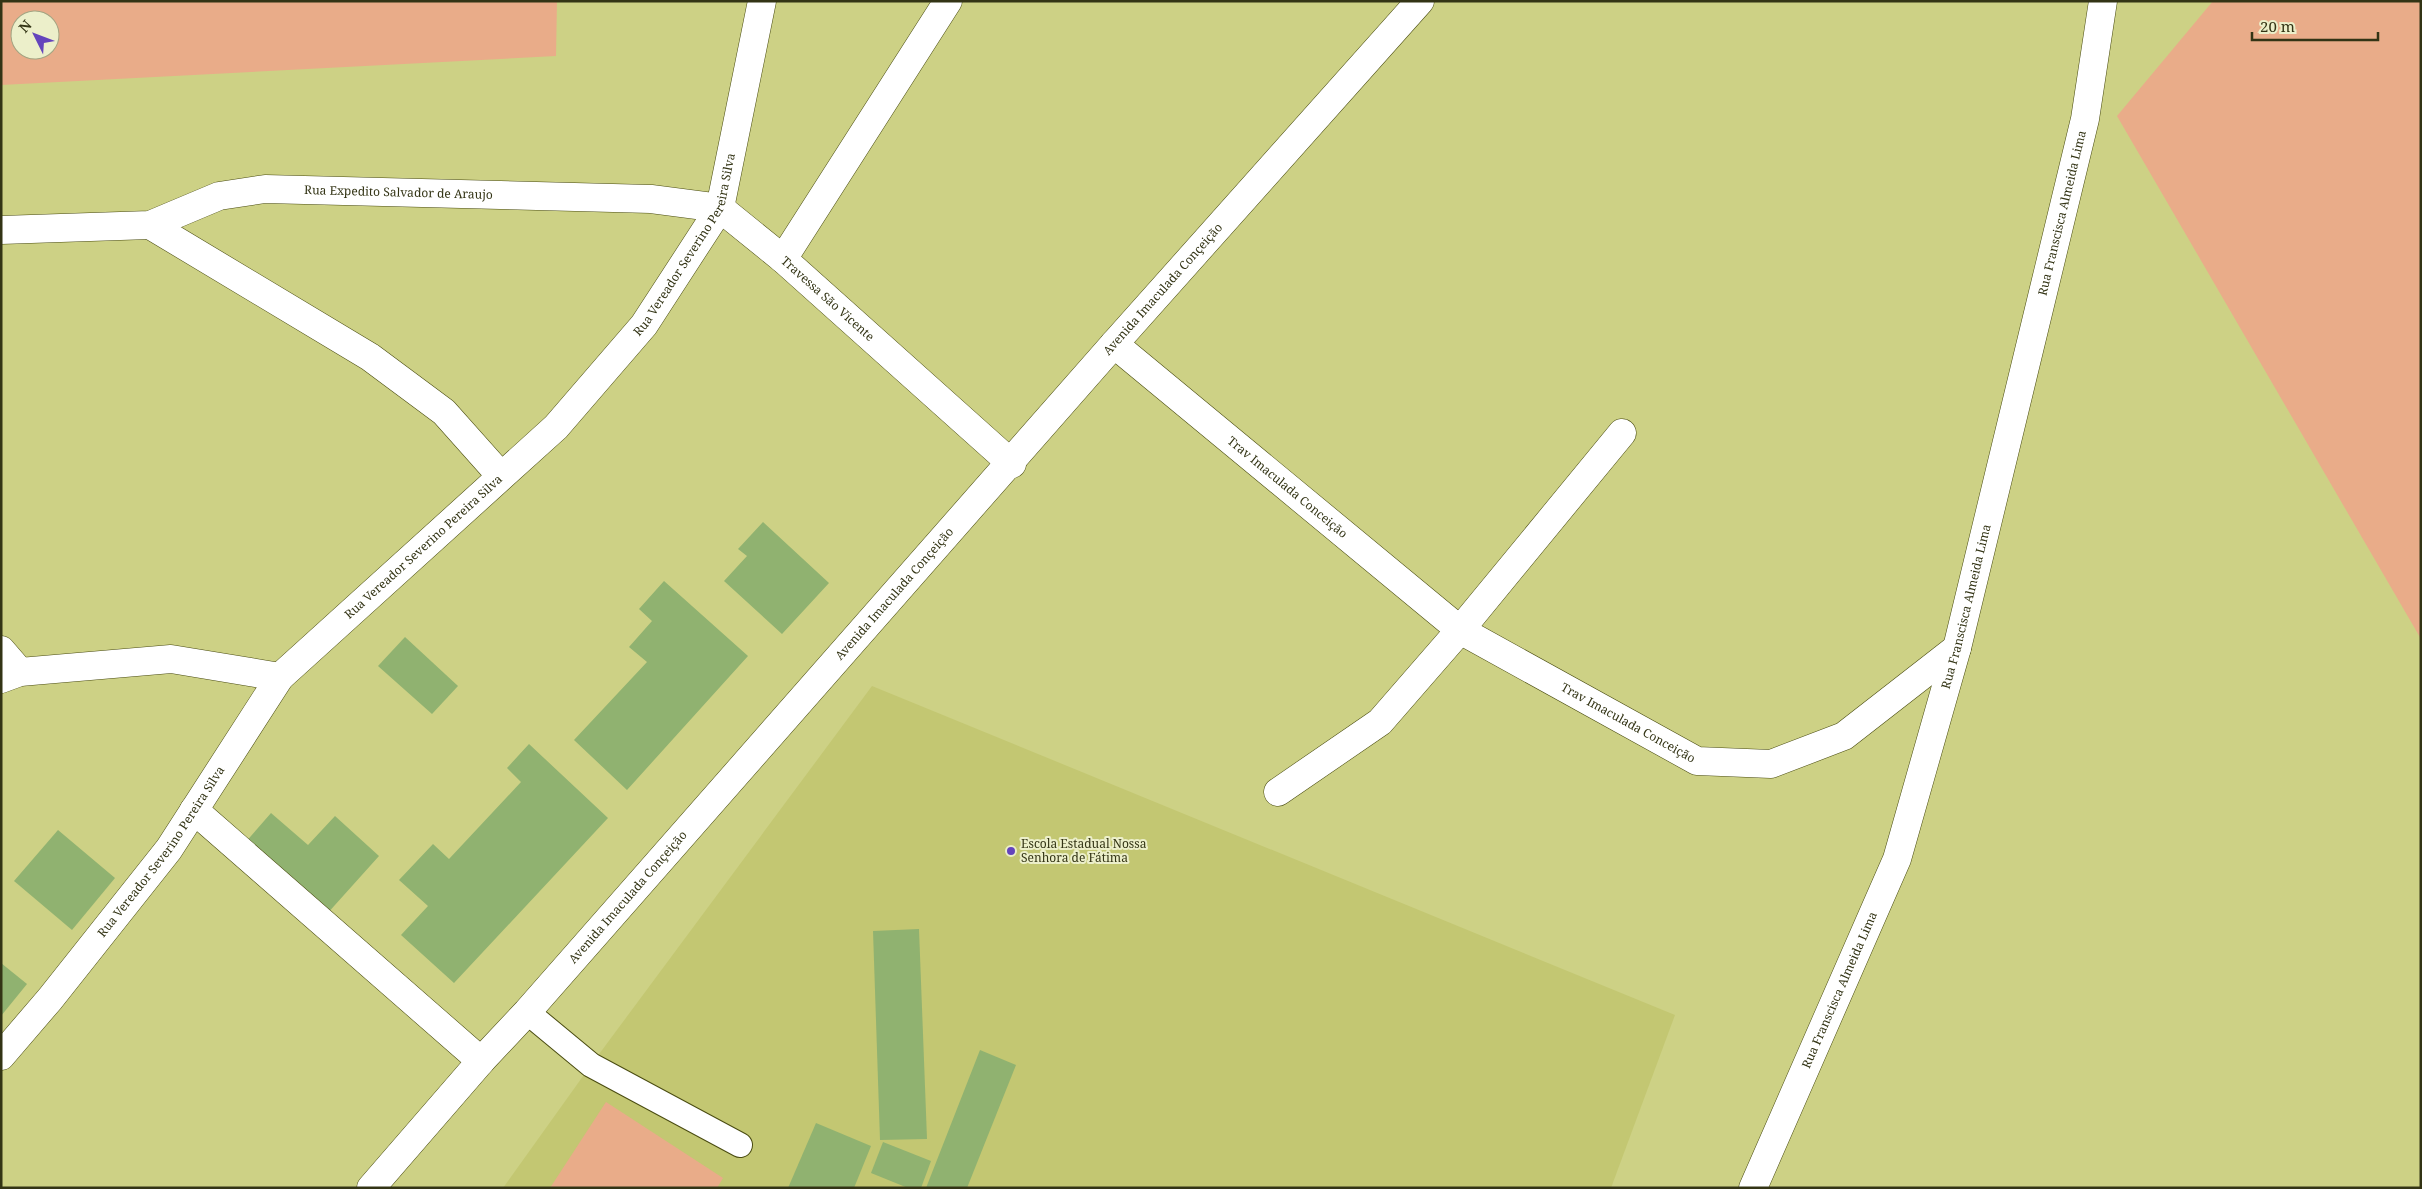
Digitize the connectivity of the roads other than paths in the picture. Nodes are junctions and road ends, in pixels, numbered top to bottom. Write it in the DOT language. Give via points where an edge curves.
graph roads {
  1 [pos="762,1"];
  2 [pos="948,1"];
  3 [pos="1420,1"];
  4 [pos="2103,1"];
  5 [pos="720,208"];
  6 [pos="150,225"];
  7 [pos="1,230"];
  8 [pos="783,259"];
  9 [pos="1114,344"];
  10 [pos="1622,433"];
  11 [pos="1012,464"];
  12 [pos="501,476"];
  13 [pos="1460,630"];
  14 [pos="1956,648"];
  15 [pos="1,650"];
  16 [pos="11,676"];
  17 [pos="280,677"];
  18 [pos="1278,792"];
  19 [pos="194,810"];
  20 [pos="527,1012"];
  21 [pos="1,1056"];
  22 [pos="480,1061"];
  23 [pos="740,1145"];
  24 [pos="371,1188"];
  25 [pos="1753,1188"];
  1 -- 5 [label="street, Rua Vereador Severino Pereira Silva"];
  2 -- 8 [label="street, Travessa São Vicente"];
  3 -- 9 [label="street, Avenida Imaculada Conçeição"];
  4 -- 14 [label="street, Rua Franscisca Almeida Lima" via="2085,120"];
  5 -- 6 [label="street, Rua Expedito Salvador de Araujo" via="651,199 265,189 219,196"];
  5 -- 8 [label="street"];
  5 -- 12 [label="street, Rua Vereador Severino Pereira Silva" via="644,325 556,427"];
  6 -- 7 [label="street, Rua Expedito Salvador de Araujo"];
  6 -- 12 [label="street" via="370,357 444,412"];
  8 -- 11 [label="street, Travessa São Vicente"];
  9 -- 11 [label="street, Avenida Imaculada Conçeição"];
  9 -- 13 [label="street, Trav Imaculada Conceição"];
  10 -- 13 [label="street"];
  11 -- 20 [label="street, Avenida Imaculada Conçeição"];
  12 -- 17 [label="street, Rua Vereador Severino Pereira Silva"];
  13 -- 14 [label="street, Trav Imaculada Conceição" via="1697,761 1771,764 1844,736"];
  13 -- 18 [label="street" via="1380,722"];
  14 -- 25 [label="street, Rua Franscisca Almeida Lima" via="1897,859"];
  15 -- 16 [label="street"];
  16 -- 17 [label="street" via="171,660"];
  17 -- 19 [label="street, Rua Vereador Severino Pereira Silva"];
  19 -- 21 [label="street, Rua Vereador Severino Pereira Silva" via="169,849"];
  19 -- 22 [label="street"];
  20 -- 22 [label="street, Avenida Imaculada Conçeição"];
  20 -- 23 [label="lane" via="591,1065"];
  22 -- 24 [label="street, Avenida Imaculada Conçeição"];
}
